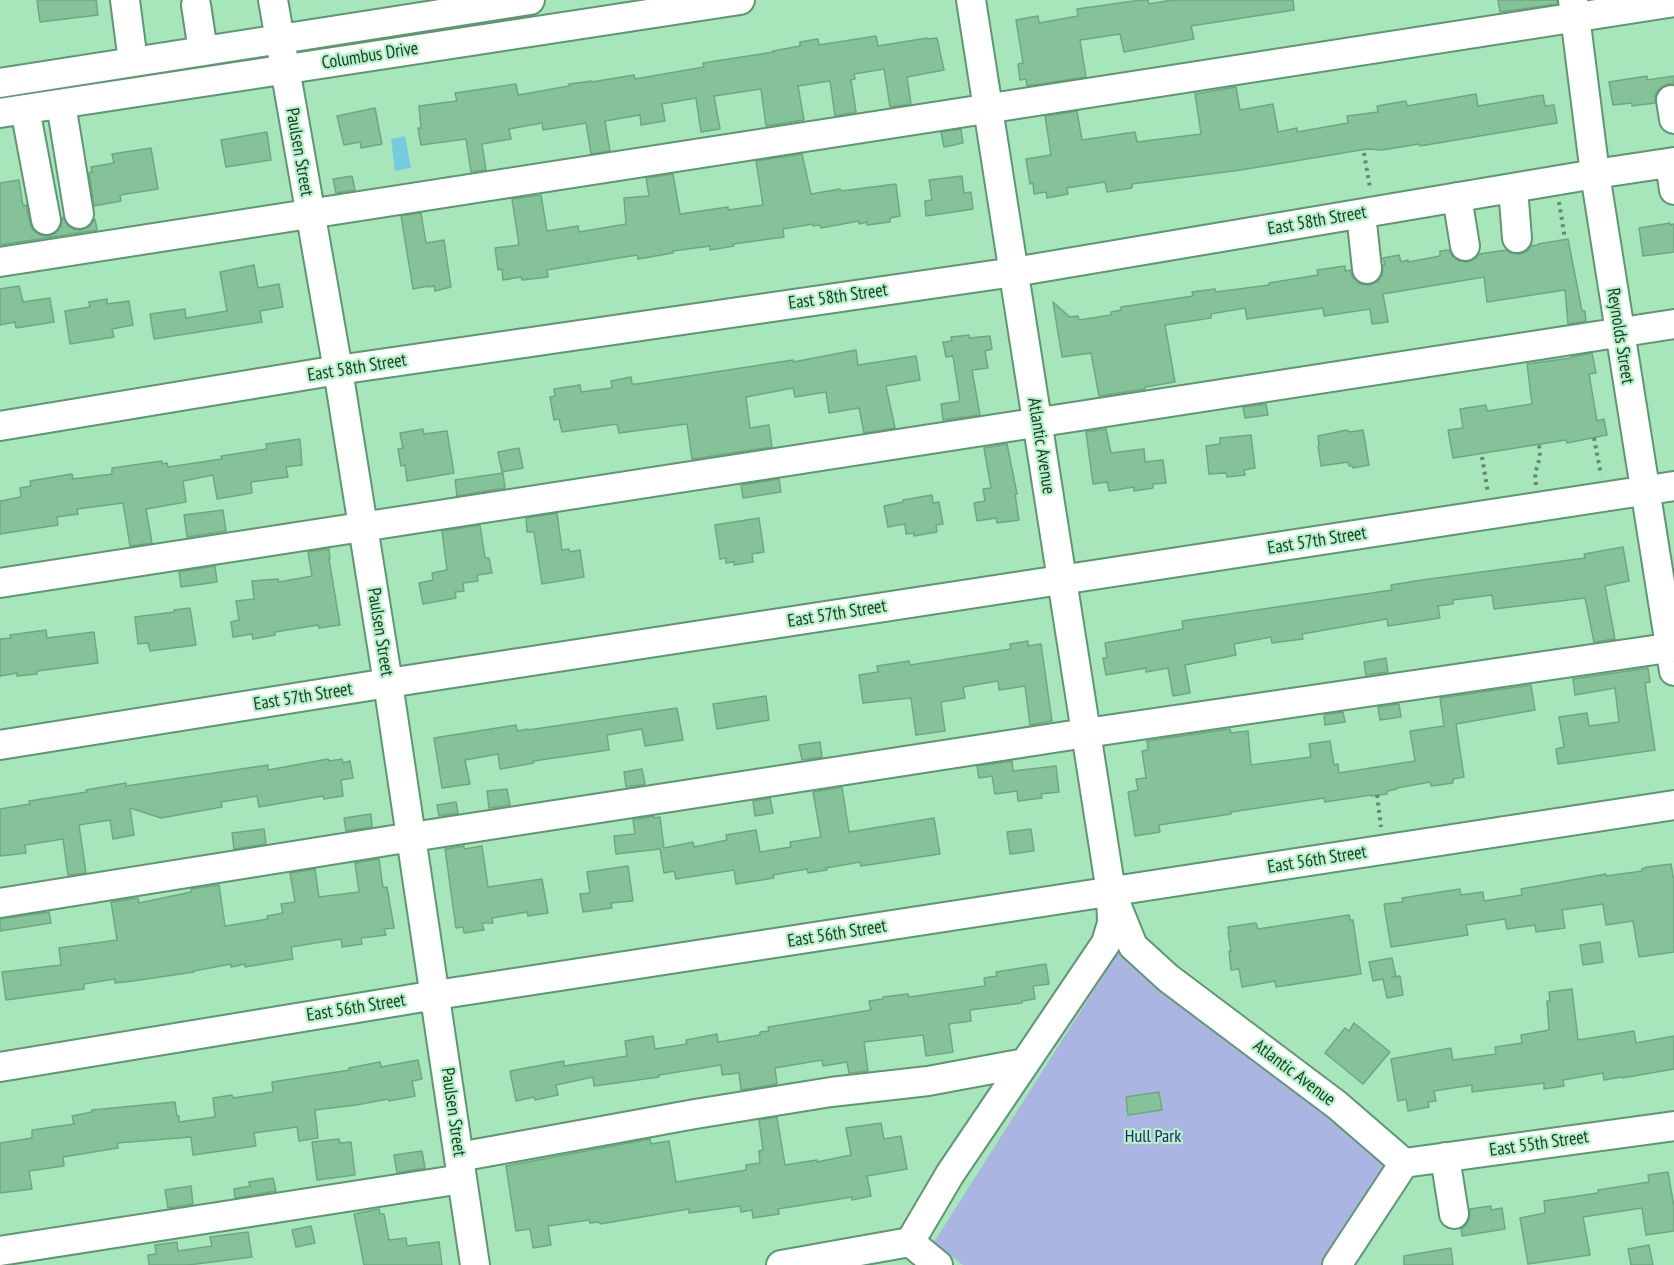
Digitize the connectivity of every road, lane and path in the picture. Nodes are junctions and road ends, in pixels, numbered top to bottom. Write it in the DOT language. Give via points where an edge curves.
graph roads {
  1 [pos="125,0"];
  2 [pos="273,0"];
  3 [pos="530,0"];
  4 [pos="740,0"];
  5 [pos="971,0"];
  6 [pos="1674,2"];
  7 [pos="196,5"];
  8 [pos="1575,9"];
  9 [pos="279,38"];
  10 [pos="203,51"];
  11 [pos="133,62"];
  12 [pos="284,70"];
  13 [pos="0,83"];
  14 [pos="61,104"];
  15 [pos="988,109"];
  16 [pos="12,111"];
  17 [pos="1364,153"];
  18 [pos="1673,172"];
  19 [pos="1595,174"];
  20 [pos="1555,181"];
  21 [pos="1513,188"];
  22 [pos="1457,197"];
  23 [pos="1367,212"];
  24 [pos="310,213"];
  25 [pos="79,214"];
  26 [pos="46,220"];
  27 [pos="1517,238"];
  28 [pos="1565,239"];
  29 [pos="1465,246"];
  30 [pos="0,262"];
  31 [pos="1367,269"];
  32 [pos="1014,272"];
  33 [pos="1674,324"];
  34 [pos="1620,332"];
  35 [pos="338,370"];
  36 [pos="1037,422"];
  37 [pos="0,426"];
  38 [pos="1594,438"];
  39 [pos="1539,444"];
  40 [pos="1482,458"];
  41 [pos="1674,486"];
  42 [pos="1644,491"];
  43 [pos="1605,497"];
  44 [pos="1538,507"];
  45 [pos="1492,514"];
  46 [pos="363,527"];
  47 [pos="1062,579"];
  48 [pos="0,583"];
  49 [pos="1673,655"];
  50 [pos="388,683"];
  51 [pos="1086,733"];
  52 [pos="0,745"];
  53 [pos="1377,795"];
  54 [pos="1674,805"];
  55 [pos="412,837"];
  56 [pos="1384,850"];
  57 [pos="1111,892"];
  58 [pos="0,903"];
  59 [pos="436,995"];
  60 [pos="1025,1063"];
  61 [pos="0,1067"];
  62 [pos="1674,1125"];
  63 [pos="1445,1157"];
  64 [pos="1404,1163"];
  65 [pos="461,1168"];
  66 [pos="1454,1214"];
  67 [pos="910,1242"];
  68 [pos="0,1251"];
  69 [pos="475,1265"];
  70 [pos="781,1265"];
  71 [pos="938,1265"];
  72 [pos="1337,1265"];
  1 -- 11 [label="street"];
  2 -- 9 [label="street, Paulsen Street"];
  3 -- 9 [label="street, Columbus Drive"];
  4 -- 12 [label="street, Columbus Drive"];
  5 -- 15 [label="street, Atlantic Avenue"];
  6 -- 8 [label="street"];
  7 -- 10 [label="street"];
  8 -- 15 [label="street"];
  8 -- 19 [label="street, Reynolds Street"];
  9 -- 10 [label="street, Columbus Drive"];
  9 -- 12 [label="street, Paulsen Street"];
  10 -- 11 [label="street, Columbus Drive"];
  11 -- 13 [label="street, Columbus Drive"];
  12 -- 14 [label="street, Columbus Drive"];
  12 -- 24 [label="street, Paulsen Street"];
  14 -- 16 [label="street, Columbus Drive"];
  14 -- 25 [label="street"];
  15 -- 24 [label="street"];
  15 -- 32 [label="street, Atlantic Avenue"];
  16 -- 26 [label="street"];
  17 -- 23 [label="path"];
  18 -- 19 [label="street, East 58th Street"];
  19 -- 20 [label="street, East 58th Street"];
  19 -- 34 [label="street, Reynolds Street"];
  20 -- 21 [label="street, East 58th Street"];
  20 -- 28 [label="path"];
  21 -- 22 [label="street, East 58th Street"];
  21 -- 27 [label="street"];
  22 -- 23 [label="street, East 58th Street"];
  22 -- 29 [label="street"];
  23 -- 31 [label="street"];
  23 -- 32 [label="street, East 58th Street"];
  24 -- 30 [label="street"];
  24 -- 35 [label="street, Paulsen Street"];
  32 -- 35 [label="street, East 58th Street"];
  32 -- 36 [label="street, Atlantic Avenue"];
  33 -- 34 [label="street"];
  34 -- 36 [label="street"];
  34 -- 42 [label="street, Reynolds Street"];
  35 -- 37 [label="street, East 58th Street"];
  35 -- 46 [label="street, Paulsen Street"];
  36 -- 46 [label="street"];
  36 -- 47 [label="street, Atlantic Avenue"];
  38 -- 43 [label="path"];
  39 -- 44 [label="path" via="1535,474"];
  40 -- 45 [label="path"];
  41 -- 42 [label="street, East 57th Street"];
  42 -- 43 [label="street, East 57th Street"];
  42 -- 49 [label="street, Reynolds Street"];
  43 -- 44 [label="street, East 57th Street"];
  44 -- 45 [label="street, East 57th Street"];
  45 -- 47 [label="street, East 57th Street"];
  46 -- 48 [label="street"];
  46 -- 50 [label="street, Paulsen Street"];
  47 -- 50 [label="street, East 57th Street"];
  47 -- 51 [label="street, Atlantic Avenue"];
  49 -- 51 [label="street"];
  50 -- 52 [label="street, East 57th Street"];
  50 -- 55 [label="street, Paulsen Street"];
  51 -- 55 [label="street"];
  51 -- 57 [label="street, Atlantic Avenue"];
  53 -- 56 [label="path"];
  54 -- 56 [label="street, East 56th Street"];
  55 -- 58 [label="street"];
  55 -- 59 [label="street, Paulsen Street"];
  56 -- 57 [label="street, East 56th Street"];
  57 -- 59 [label="street, East 56th Street"];
  57 -- 60 [label="street, Atlantic Avenue" via="1112,923 1106,943"];
  57 -- 64 [label="street, Atlantic Avenue" via="1133,946 1168,978 1337,1105"];
  59 -- 61 [label="street, East 56th Street"];
  59 -- 65 [label="street, Paulsen Street"];
  60 -- 65 [label="street" via="928,1081 694,1114"];
  60 -- 67 [label="street, Atlantic Avenue" via="950,1174"];
  62 -- 63 [label="street, East 55th Street"];
  63 -- 64 [label="street, East 55th Street"];
  63 -- 66 [label="street"];
  64 -- 72 [label="street"];
  65 -- 68 [label="street"];
  65 -- 69 [label="street, Paulsen Street"];
  67 -- 70 [label="street"];
  67 -- 71 [label="street"];
}
